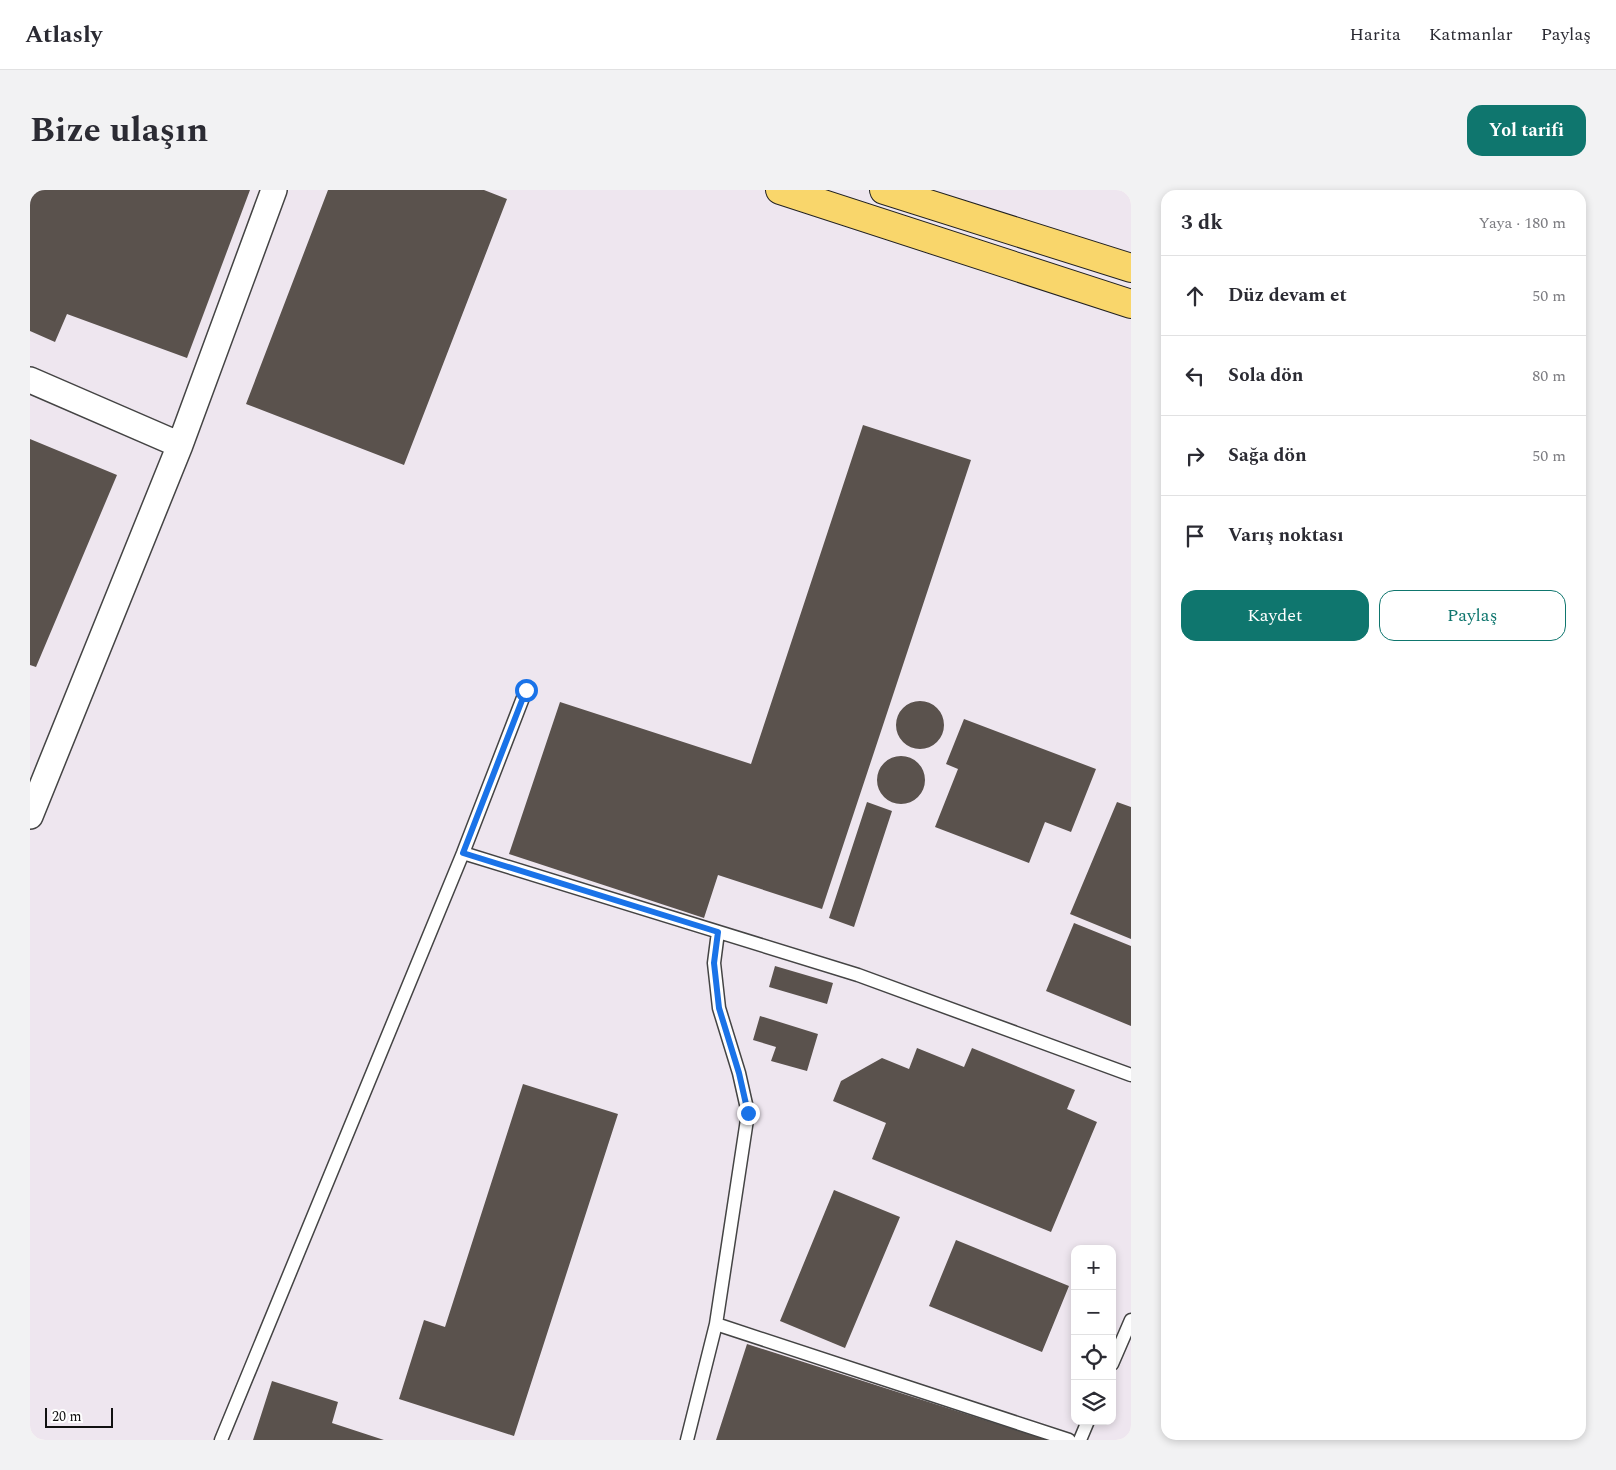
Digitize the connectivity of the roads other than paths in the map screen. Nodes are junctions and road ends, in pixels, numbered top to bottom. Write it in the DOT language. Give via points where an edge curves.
graph roads {
  1 [pos="274,190"];
  2 [pos="780,190"];
  3 [pos="884,190"];
  4 [pos="1131,268"];
  5 [pos="1131,304"];
  6 [pos="30,380"];
  7 [pos="180,445"];
  8 [pos="526,690"];
  9 [pos="37,782"];
  10 [pos="30,816"];
  11 [pos="463,853"];
  12 [pos="718,932"];
  13 [pos="1131,1075"];
  14 [pos="1131,1320"];
  15 [pos="716,1324"];
  16 [pos="1116,1355"];
  17 [pos="1086,1425"];
  18 [pos="221,1440"];
  19 [pos="687,1440"];
  20 [pos="1069,1440"];
  21 [pos="1080,1440"];
  1 -- 7 [label="street"];
  2 -- 5 [label="main road"];
  3 -- 4 [label="main road"];
  6 -- 7 [label="street"];
  7 -- 9 [label="street"];
  8 -- 11 [label="lane"];
  9 -- 10 [label="street"];
  11 -- 12 [label="lane"];
  11 -- 18 [label="lane"];
  12 -- 13 [label="lane" via="858,974"];
  12 -- 15 [label="lane" via="714,963 719,1008 748,1113"];
  14 -- 16 [label="lane"];
  15 -- 19 [label="lane"];
  15 -- 20 [label="lane"];
  17 -- 21 [label="lane"];
}
